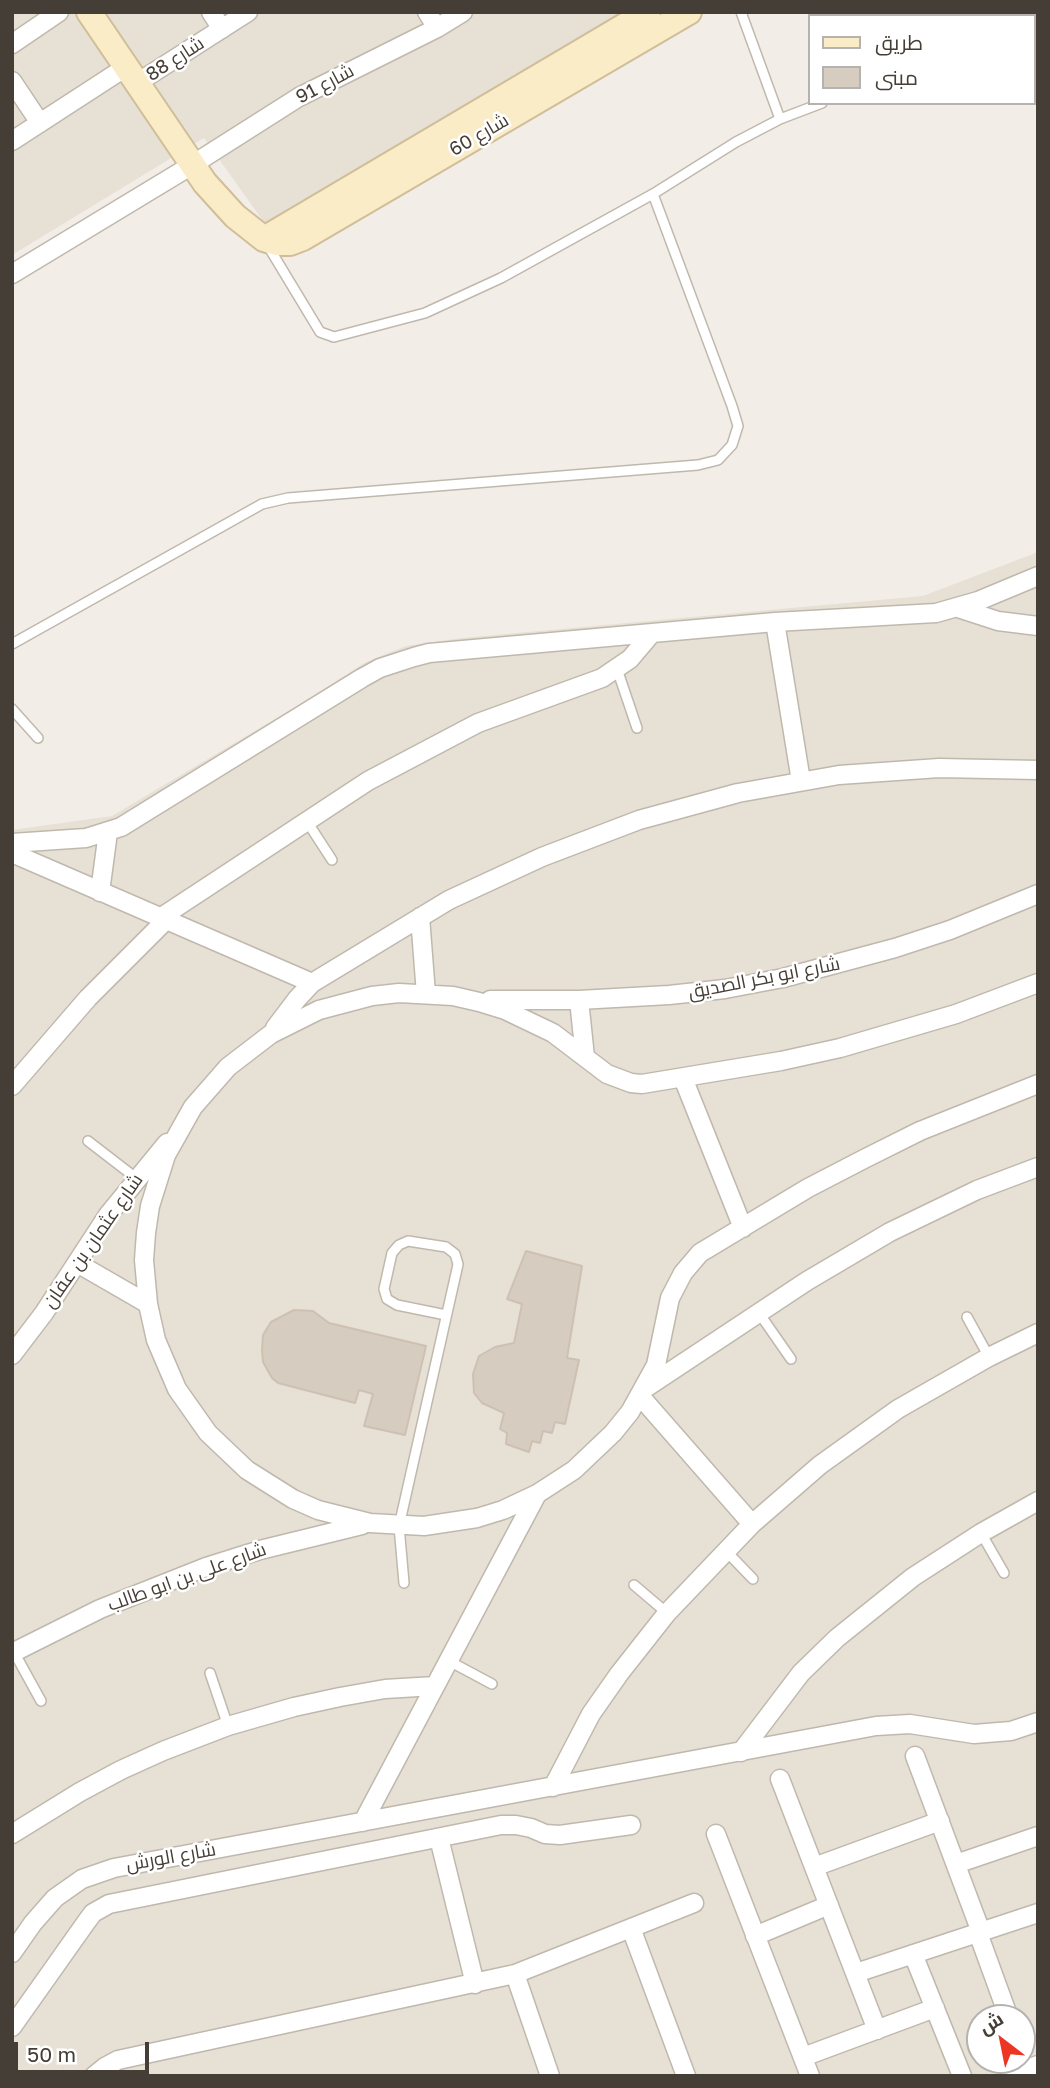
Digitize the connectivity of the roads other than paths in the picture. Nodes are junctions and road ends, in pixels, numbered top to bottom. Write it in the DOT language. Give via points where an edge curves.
graph roads {
  1 [pos="59,12"];
  2 [pos="89,12"];
  3 [pos="211,12"];
  4 [pos="248,12"];
  5 [pos="463,12"];
  6 [pos="648,12"];
  7 [pos="689,12"];
  8 [pos="741,12"];
  9 [pos="432,20"];
  10 [pos="222,29"];
  11 [pos="12,44"];
  12 [pos="132,75"];
  13 [pos="12,81"];
  14 [pos="817,105"];
  15 [pos="780,119"];
  16 [pos="40,123"];
  17 [pos="12,141"];
  18 [pos="192,165"];
  19 [pos="653,194"];
  20 [pos="264,239"];
  21 [pos="12,274"];
  22 [pos="1038,576"];
  23 [pos="958,608"];
  24 [pos="775,622"];
  25 [pos="1038,626"];
  26 [pos="652,633"];
  27 [pos="12,644"];
  28 [pos="617,669"];
  29 [pos="12,709"];
  30 [pos="637,728"];
  31 [pos="38,737"];
  32 [pos="1038,770"];
  33 [pos="801,781"];
  34 [pos="306,820"];
  35 [pos="108,832"];
  36 [pos="12,843"];
  37 [pos="12,853"];
  38 [pos="332,860"];
  39 [pos="100,892"];
  40 [pos="1038,894"];
  41 [pos="420,917"];
  42 [pos="163,919"];
  43 [pos="313,983"];
  44 [pos="1038,984"];
  45 [pos="426,994"];
  46 [pos="579,1000"];
  47 [pos="479,1002"];
  48 [pos="271,1034"];
  49 [pos="585,1057"];
  50 [pos="683,1078"];
  51 [pos="1038,1084"];
  52 [pos="12,1086"];
  53 [pos="178,1131"];
  54 [pos="88,1141"];
  55 [pos="1038,1167"];
  56 [pos="136,1178"];
  57 [pos="743,1228"];
  58 [pos="77,1264"];
  59 [pos="148,1304"];
  60 [pos="760,1313"];
  61 [pos="446,1315"];
  62 [pos="967,1317"];
  63 [pos="1038,1333"];
  64 [pos="12,1355"];
  65 [pos="989,1357"];
  66 [pos="791,1359"];
  67 [pos="642,1392"];
  68 [pos="537,1494"];
  69 [pos="1038,1502"];
  70 [pos="370,1523"];
  71 [pos="752,1524"];
  72 [pos="399,1526"];
  73 [pos="981,1533"];
  74 [pos="725,1550"];
  75 [pos="1004,1573"];
  76 [pos="752,1579"];
  77 [pos="404,1583"];
  78 [pos="634,1585"];
  79 [pos="667,1613"];
  80 [pos="13,1653"];
  81 [pos="449,1661"];
  82 [pos="210,1673"];
  83 [pos="492,1684"];
  84 [pos="435,1686"];
  85 [pos="41,1701"];
  86 [pos="1038,1722"];
  87 [pos="228,1726"];
  88 [pos="741,1752"];
  89 [pos="915,1756"];
  90 [pos="780,1779"];
  91 [pos="553,1787"];
  92 [pos="940,1821"];
  93 [pos="363,1822"];
  94 [pos="631,1825"];
  95 [pos="12,1834"];
  96 [pos="716,1834"];
  97 [pos="1038,1836"];
  98 [pos="439,1838"];
  99 [pos="956,1864"];
  100 [pos="814,1867"];
  101 [pos="694,1903"];
  102 [pos="829,1905"];
  103 [pos="1038,1913"];
  104 [pos="631,1928"];
  105 [pos="979,1932"];
  106 [pos="755,1936"];
  107 [pos="12,1953"];
  108 [pos="913,1954"];
  109 [pos="856,1973"];
  110 [pos="515,1974"];
  111 [pos="475,1984"];
  112 [pos="1004,2004"];
  113 [pos="935,2008"];
  114 [pos="12,2027"];
  115 [pos="877,2029"];
  116 [pos="803,2057"];
  117 [pos="94,2076"];
  118 [pos="550,2076"];
  119 [pos="686,2076"];
  120 [pos="810,2076"];
  121 [pos="962,2076"];
  1 -- 11 [label="street"];
  2 -- 12 [label="street"];
  3 -- 10 [label="street"];
  4 -- 10 [label="street, شارع 88"];
  5 -- 9 [label="street, شارع 91"];
  6 -- 20 [label="street, شارع 60"];
  7 -- 20 [label="street, شارع 60" via="303,238 290,243"];
  8 -- 15 [label="lane"];
  9 -- 18 [label="street, شارع 91"];
  10 -- 12 [label="street, شارع 88"];
  12 -- 16 [label="street, شارع 88"];
  12 -- 18 [label="street"];
  13 -- 16 [label="street"];
  14 -- 15 [label="lane"];
  15 -- 19 [label="lane"];
  16 -- 17 [label="street, شارع 88"];
  18 -- 20 [label="street" via="235,216"];
  18 -- 21 [label="street, شارع 91"];
  19 -- 20 [label="lane" via="501,278 425,313 334,337 320,332"];
  19 -- 27 [label="lane" via="738,426 732,445 718,460 698,466 288,498 262,504"];
  22 -- 23 [label="street"];
  23 -- 24 [label="street" via="913,616"];
  23 -- 25 [label="street" via="998,621"];
  24 -- 26 [label="street"];
  24 -- 33 [label="street"];
  26 -- 28 [label="street"];
  26 -- 35 [label="street" via="429,653 399,661 362,678 138,819"];
  28 -- 30 [label="lane"];
  28 -- 34 [label="street" via="587,685 458,732"];
  29 -- 31 [label="lane"];
  32 -- 33 [label="street" via="890,770"];
  33 -- 41 [label="street" via="713,799 626,825 492,880"];
  34 -- 38 [label="lane"];
  34 -- 42 [label="street"];
  35 -- 36 [label="street" via="69,841"];
  35 -- 39 [label="street"];
  37 -- 39 [label="street"];
  39 -- 42 [label="street"];
  40 -- 46 [label="street, شارع ابو بكر الصديق" via="895,948 783,978 680,994"];
  41 -- 43 [label="street"];
  41 -- 45 [label="street"];
  42 -- 43 [label="street"];
  42 -- 52 [label="street"];
  43 -- 48 [label="street"];
  44 -- 50 [label="street" via="887,1036"];
  45 -- 47 [label="street"];
  45 -- 48 [label="street" via="399,993 345,1002"];
  46 -- 47 [label="street, شارع ابو بكر الصديق"];
  46 -- 49 [label="street"];
  47 -- 49 [label="street" via="530,1020"];
  48 -- 53 [label="street" via="228,1067"];
  49 -- 50 [label="street" via="607,1074 631,1083"];
  50 -- 57 [label="street"];
  51 -- 57 [label="street" via="898,1142"];
  53 -- 56 [label="street, شارع عثمان بن عفان"];
  53 -- 59 [label="street" via="150,1206 144,1260"];
  54 -- 56 [label="lane"];
  55 -- 60 [label="street" via="890,1232"];
  56 -- 58 [label="street, شارع عثمان بن عفان"];
  57 -- 67 [label="street" via="700,1253 682,1273 670,1298 656,1364"];
  58 -- 59 [label="street"];
  58 -- 64 [label="street, شارع عثمان بن عفان"];
  59 -- 70 [label="street" via="156,1340 177,1389 227,1453 293,1499"];
  60 -- 66 [label="lane"];
  60 -- 67 [label="street"];
  61 -- 61 [label="lane" via="457,1269 455,1255 446,1247 408,1241 399,1245 392,1252 384,1289 387,1299 397,1306"];
  61 -- 72 [label="lane"];
  62 -- 65 [label="lane"];
  63 -- 65 [label="street"];
  65 -- 71 [label="street" via="859,1436"];
  67 -- 68 [label="street" via="595,1453"];
  67 -- 71 [label="street"];
  68 -- 72 [label="street" via="477,1518"];
  68 -- 81 [label="street"];
  69 -- 73 [label="street"];
  70 -- 72 [label="street"];
  70 -- 80 [label="street, شارع على بن ابو طالب" via="206,1567 100,1609"];
  71 -- 74 [label="street"];
  72 -- 77 [label="lane"];
  73 -- 75 [label="lane"];
  73 -- 88 [label="street" via="913,1577 837,1638 802,1673"];
  74 -- 76 [label="lane"];
  74 -- 79 [label="street"];
  78 -- 79 [label="lane"];
  79 -- 91 [label="street" via="591,1714"];
  80 -- 85 [label="lane"];
  81 -- 83 [label="lane"];
  81 -- 84 [label="street"];
  82 -- 87 [label="lane"];
  84 -- 87 [label="street" via="340,1697"];
  84 -- 93 [label="street"];
  86 -- 88 [label="street, شارع الورش" via="1011,1731 974,1734 893,1724"];
  87 -- 95 [label="street" via="121,1770"];
  88 -- 91 [label="street, شارع الورش"];
  89 -- 92 [label="street"];
  90 -- 100 [label="street"];
  91 -- 93 [label="street, شارع الورش"];
  92 -- 99 [label="street"];
  92 -- 100 [label="street"];
  93 -- 107 [label="street, شارع الورش" via="98,1872 55,1898"];
  94 -- 98 [label="street" via="560,1835 501,1825"];
  96 -- 106 [label="street"];
  97 -- 99 [label="street"];
  98 -- 111 [label="street"];
  98 -- 114 [label="street" via="109,1903 87,1920"];
  99 -- 105 [label="street"];
  100 -- 102 [label="street"];
  101 -- 104 [label="street"];
  102 -- 106 [label="street"];
  102 -- 109 [label="street"];
  103 -- 105 [label="street"];
  104 -- 110 [label="street"];
  104 -- 119 [label="street"];
  105 -- 108 [label="street"];
  105 -- 112 [label="street"];
  106 -- 116 [label="street"];
  108 -- 109 [label="street"];
  108 -- 113 [label="street"];
  109 -- 115 [label="street"];
  110 -- 111 [label="street"];
  110 -- 118 [label="street"];
  111 -- 117 [label="street" via="118,2060"];
  113 -- 115 [label="street"];
  113 -- 121 [label="street"];
  115 -- 116 [label="street"];
  116 -- 120 [label="street"];
}
